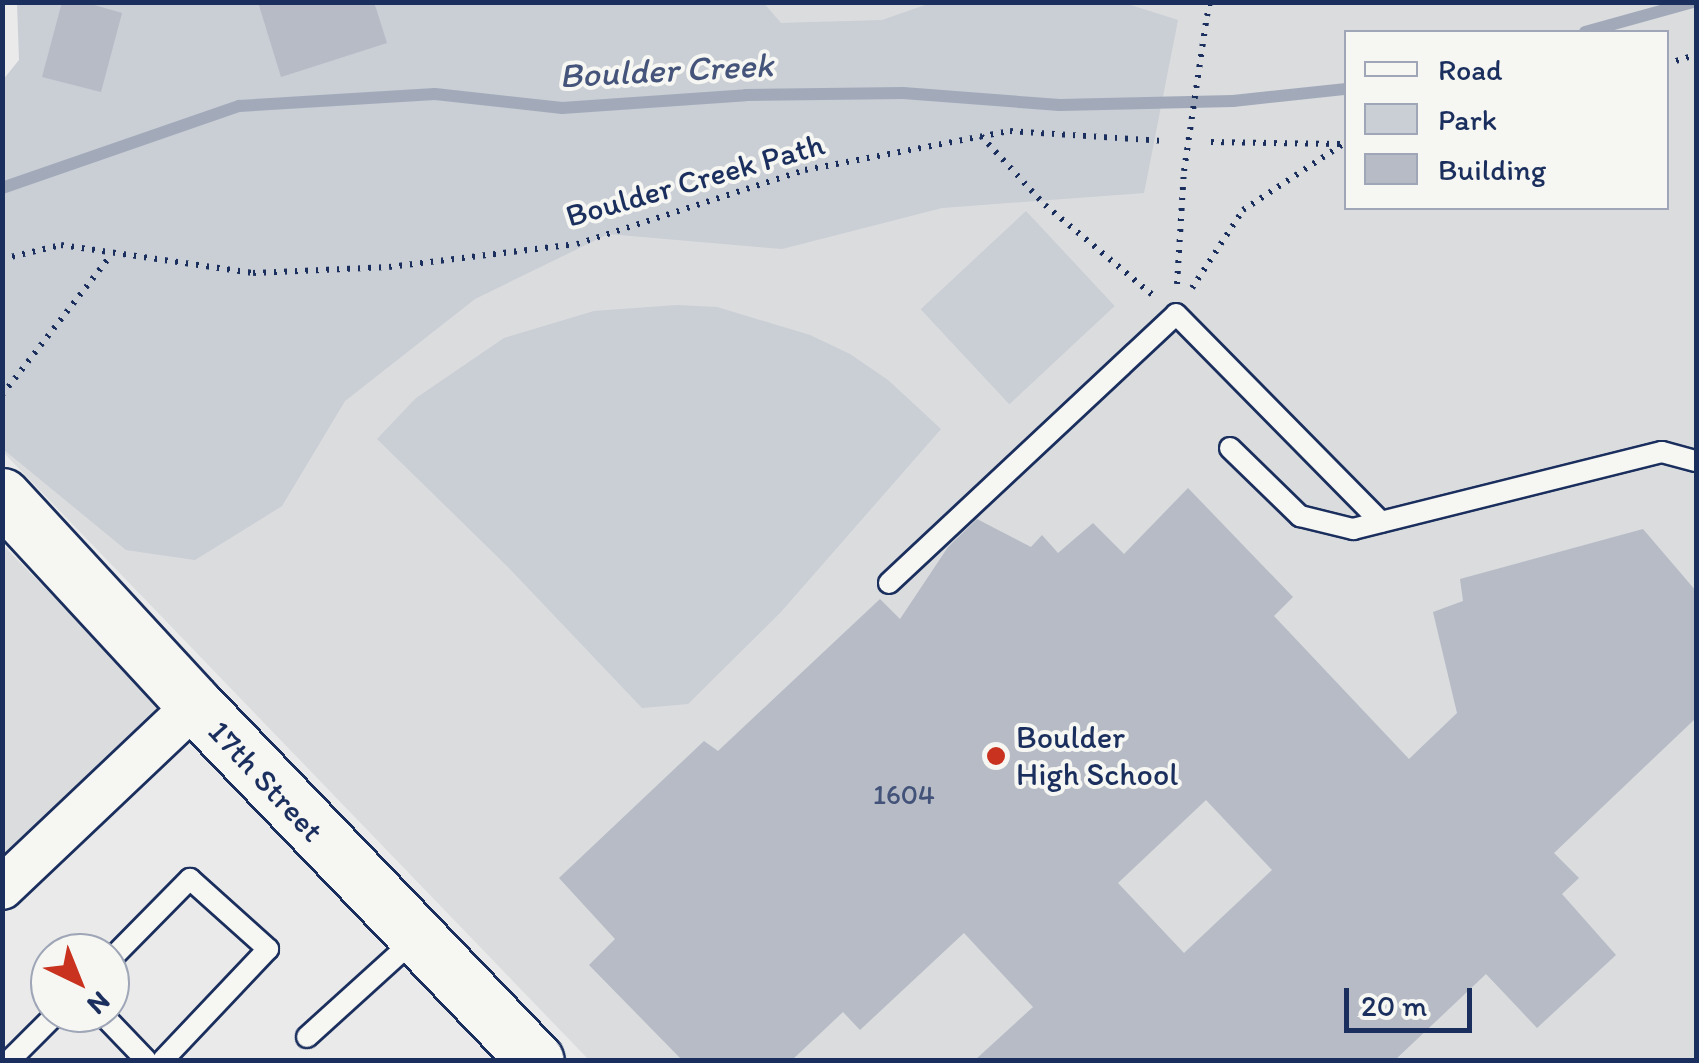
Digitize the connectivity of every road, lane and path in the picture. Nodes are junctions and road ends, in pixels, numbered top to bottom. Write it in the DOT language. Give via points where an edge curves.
graph roads {
  1 [pos="1210,2"];
  2 [pos="1696,55"];
  3 [pos="1669,63"];
  4 [pos="982,136"];
  5 [pos="1163,140"];
  6 [pos="1211,142"];
  7 [pos="1344,144"];
  8 [pos="111,255"];
  9 [pos="2,260"];
  10 [pos="1176,314"];
  11 [pos="2,394"];
  12 [pos="1230,448"];
  13 [pos="1696,460"];
  14 [pos="2,496"];
  15 [pos="1381,522"];
  16 [pos="888,584"];
  17 [pos="195,706"];
  18 [pos="2,888"];
  19 [pos="416,939"];
  20 [pos="130,940"];
  21 [pos="37,1033"];
  22 [pos="121,1033"];
  23 [pos="307,1036"];
  24 [pos="10,1060"];
  25 [pos="146,1060"];
  26 [pos="163,1060"];
  27 [pos="536,1060"];
  1 -- 10 [label="path, bridge" via="1184,171"];
  2 -- 3 [label="path"];
  4 -- 5 [label="path, Boulder Creek Path" via="1010,131"];
  4 -- 8 [label="path, Boulder Creek Path" via="805,170 577,244 390,268 253,274"];
  4 -- 10 [label="path" via="1045,205"];
  6 -- 7 [label="path"];
  7 -- 10 [label="path" via="1242,210"];
  8 -- 9 [label="path, Boulder Creek Path" via="61,245"];
  8 -- 11 [label="path"];
  10 -- 15 [label="lane"];
  10 -- 16 [label="lane"];
  12 -- 15 [label="lane" via="1300,516 1353,529"];
  13 -- 15 [label="lane" via="1662,452"];
  14 -- 17 [label="street, 17th Street"];
  17 -- 18 [label="street"];
  17 -- 19 [label="street, 17th Street"];
  19 -- 23 [label="lane"];
  19 -- 27 [label="street, 17th Street"];
  20 -- 26 [label="lane" via="190,879 268,949"];
  21 -- 24 [label="lane"];
  22 -- 25 [label="lane"];
}
